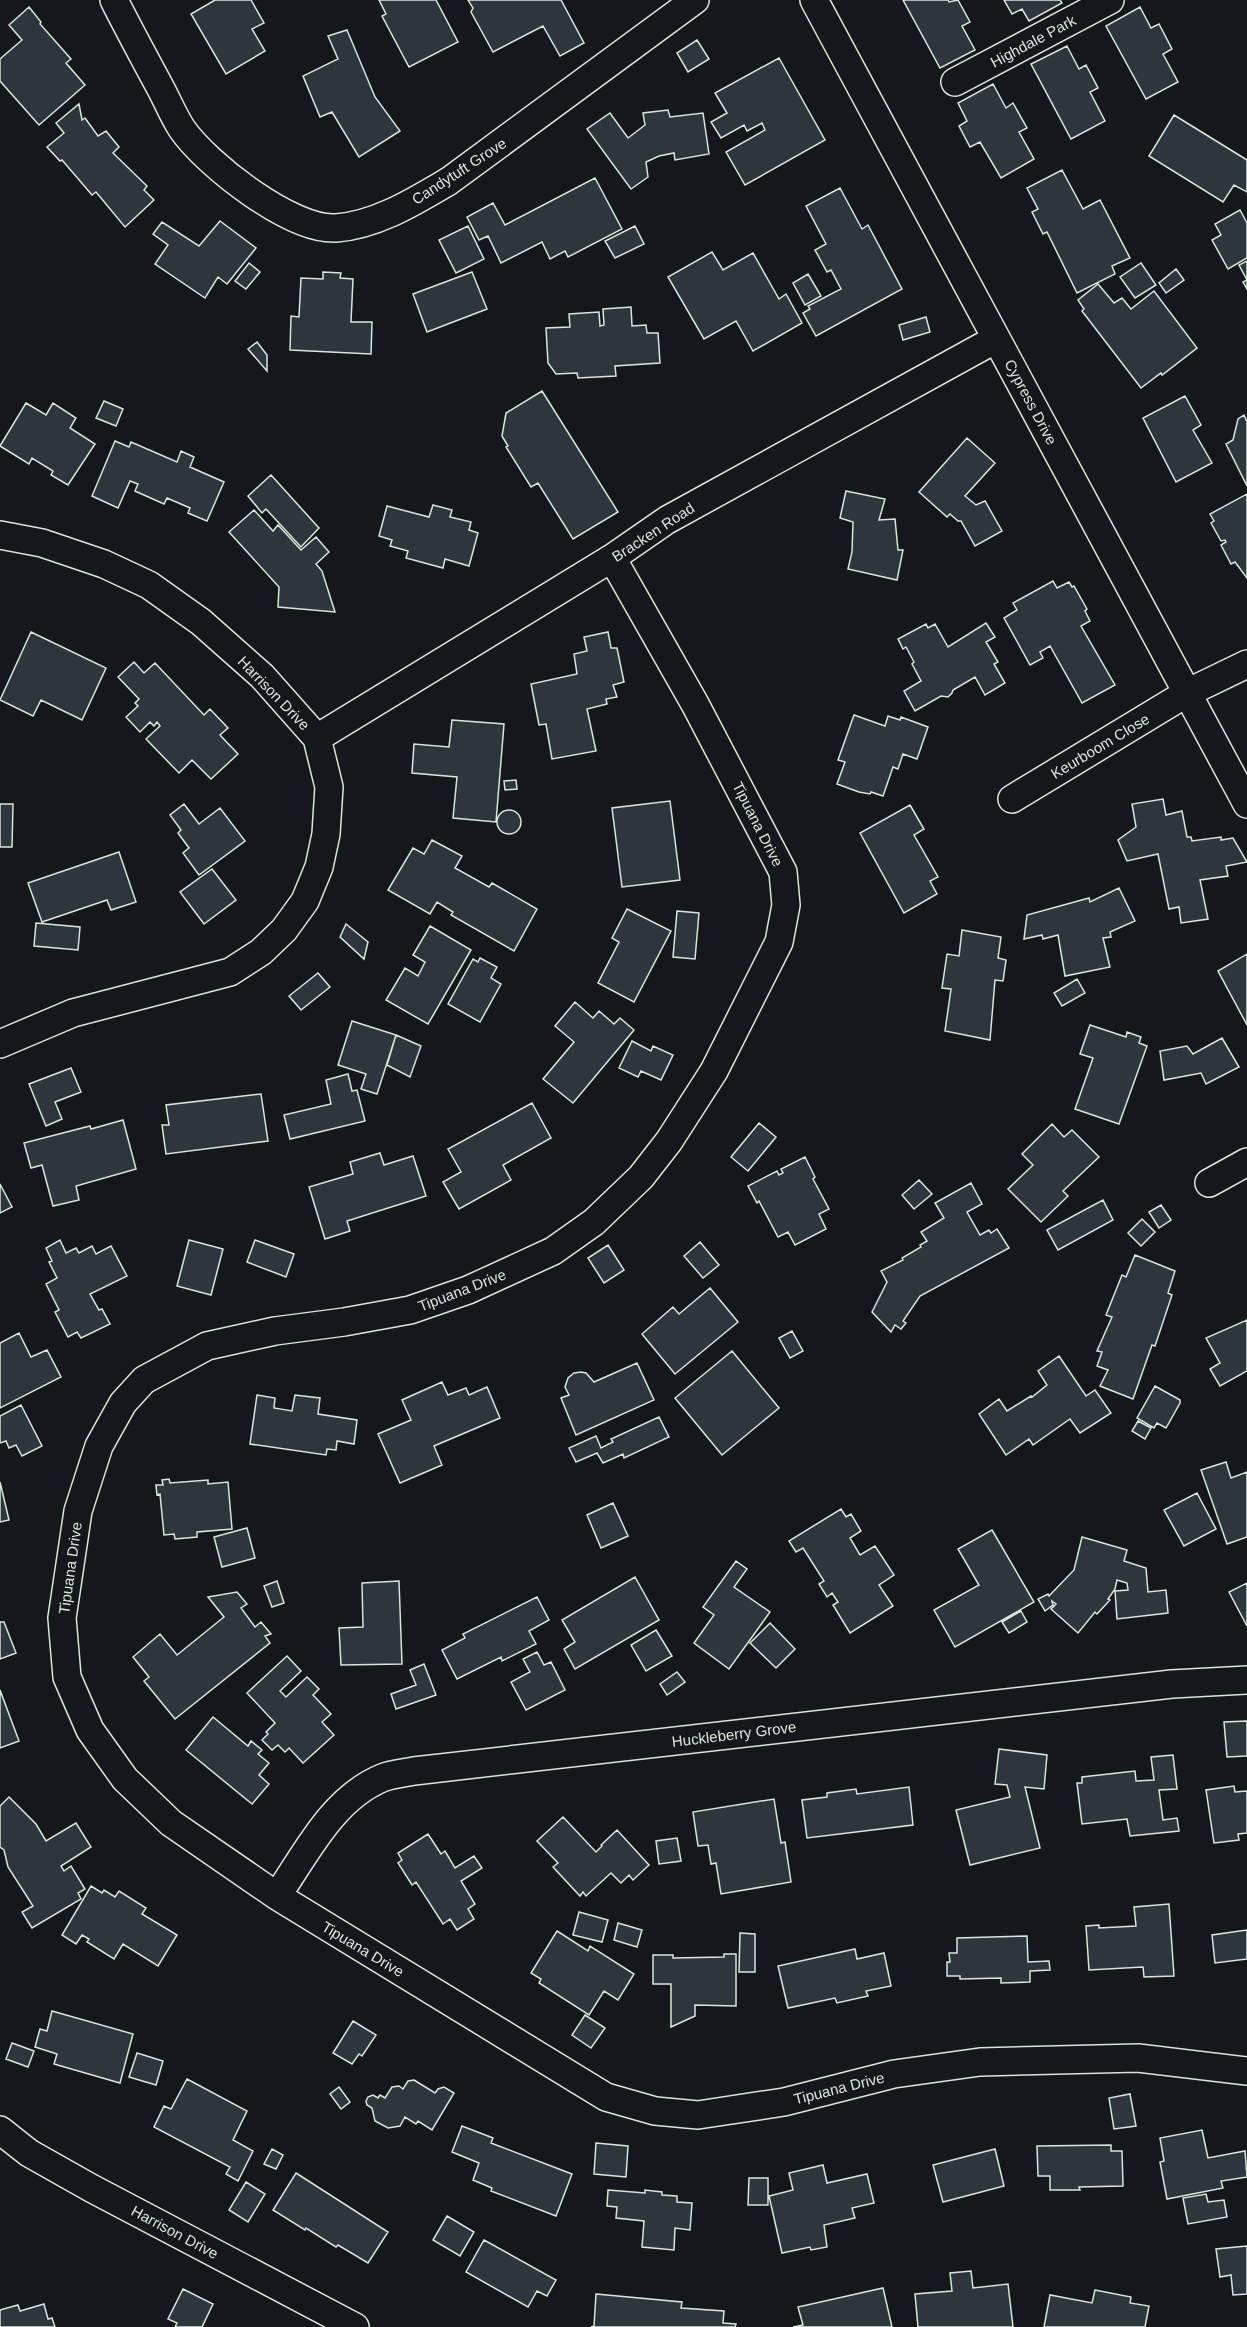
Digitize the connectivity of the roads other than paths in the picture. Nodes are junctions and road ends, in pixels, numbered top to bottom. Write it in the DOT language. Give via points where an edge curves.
graph roads {
  1 [pos="114,0"];
  2 [pos="695,0"];
  3 [pos="814,0"];
  4 [pos="1110,0"];
  5 [pos="955,82"];
  6 [pos="996,339"];
  7 [pos="0,535"];
  8 [pos="612,558"];
  9 [pos="1247,663"];
  10 [pos="1187,693"];
  11 [pos="317,738"];
  12 [pos="1012,799"];
  13 [pos="1247,804"];
  14 [pos="0,1044"];
  15 [pos="1247,1162"];
  16 [pos="1209,1183"];
  17 [pos="1247,1680"];
  18 [pos="277,1896"];
  19 [pos="1247,2072"];
  20 [pos="0,2130"];
  21 [pos="355,2327"];
  1 -- 2 [label="street, Candytuft Grove" via="182,130 220,169 275,208 309,224 336,228 377,219 450,181"];
  3 -- 6 [label="street, Cypress Drive"];
  4 -- 5 [label="street, Highdale Park"];
  6 -- 8 [label="street, Bracken Road" via="667,520"];
  6 -- 10 [label="street, Cypress Drive"];
  7 -- 11 [label="street, Harrison Drive" via="52,546 150,585 201,622 262,676"];
  8 -- 11 [label="street, Bracken Road"];
  8 -- 18 [label="street, Tipuana Drive" via="695,704 783,872 786,905 779,942 714,1071 641,1177 594,1222 553,1251 468,1290 410,1310 207,1346 144,1380 123,1403 99,1446 78,1511 62,1618 67,1677 90,1730 125,1779 171,1823"];
  9 -- 10 [label="street, Keurboom Close"];
  10 -- 12 [label="street, Keurboom Close"];
  10 -- 13 [label="street, Cypress Drive"];
  11 -- 14 [label="street, Harrison Drive" via="329,787 326,834 319,867 305,901 284,930 261,952 230,972 73,1013"];
  15 -- 16 [label="street"];
  17 -- 18 [label="street, Huckleberry Grove" via="1172,1684 414,1771 382,1778 334,1813"];
  18 -- 19 [label="street, Tipuana Drive" via="606,2097 655,2111 698,2115 784,2102 894,2074 980,2062 1138,2058"];
  20 -- 21 [label="street, Harrison Drive" via="28,2153 91,2188"];
}
